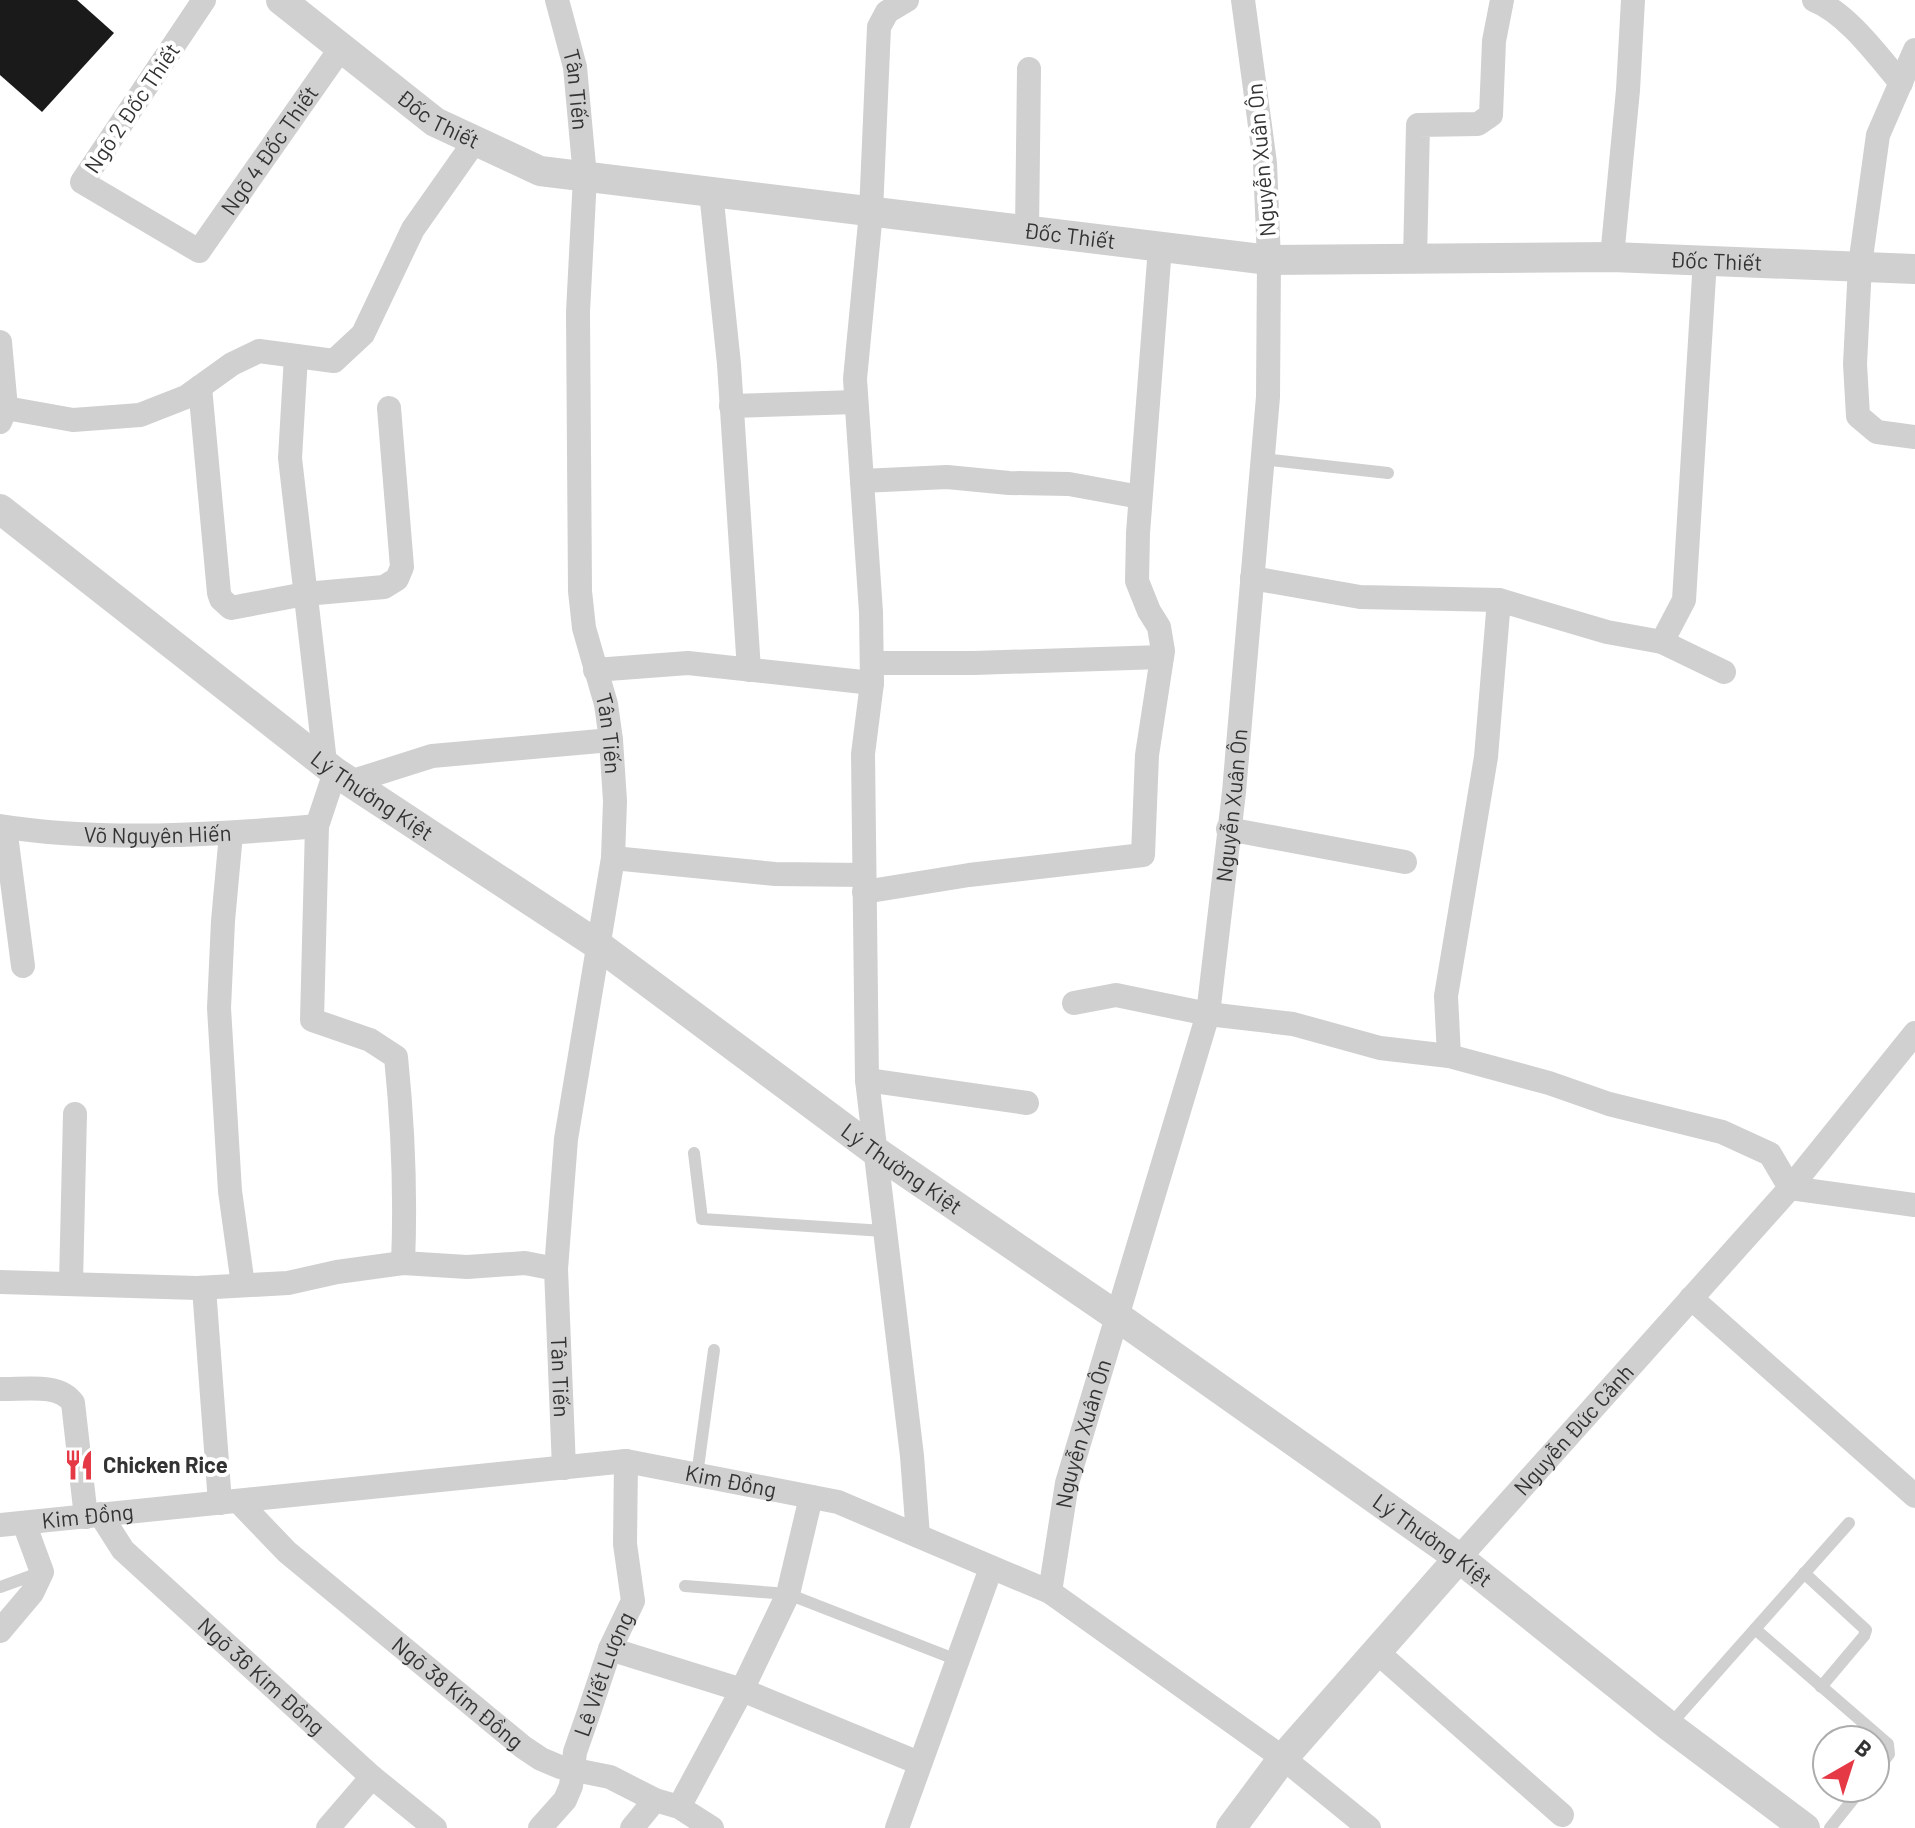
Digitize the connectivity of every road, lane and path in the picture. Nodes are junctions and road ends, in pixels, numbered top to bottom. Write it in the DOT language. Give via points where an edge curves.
graph roads {
  1 [pos="204,0"];
  2 [pos="281,0"];
  3 [pos="557,0"];
  4 [pos="907,0"];
  5 [pos="1243,0"];
  6 [pos="1502,0"];
  7 [pos="1633,0"];
  8 [pos="1814,0"];
  9 [pos="341,48"];
  10 [pos="1915,50"];
  11 [pos="1029,69"];
  12 [pos="1901,83"];
  13 [pos="475,141"];
  14 [pos="585,177"];
  15 [pos="711,192"];
  16 [pos="871,212"];
  17 [pos="1027,231"];
  18 [pos="1160,247"];
  19 [pos="199,251"];
  20 [pos="1612,257"];
  21 [pos="1269,260"];
  22 [pos="1415,260"];
  23 [pos="1705,260"];
  24 [pos="1860,265"];
  25 [pos="1915,269"];
  26 [pos="0,342"];
  27 [pos="296,356"];
  28 [pos="200,387"];
  29 [pos="856,402"];
  30 [pos="731,406"];
  31 [pos="389,408"];
  32 [pos="3,415"];
  33 [pos="1915,437"];
  34 [pos="1262,459"];
  35 [pos="1388,473"];
  36 [pos="862,481"];
  37 [pos="1140,497"];
  38 [pos="0,509"];
  39 [pos="1252,578"];
  40 [pos="305,594"];
  41 [pos="1499,600"];
  42 [pos="1662,642"];
  43 [pos="1162,657"];
  44 [pos="595,670"];
  45 [pos="749,670"];
  46 [pos="1724,672"];
  47 [pos="872,673"];
  48 [pos="611,740"];
  49 [pos="337,772"];
  50 [pos="3,826"];
  51 [pos="317,826"];
  52 [pos="1228,829"];
  53 [pos="231,834"];
  54 [pos="613,858"];
  55 [pos="1405,862"];
  56 [pos="864,884"];
  57 [pos="598,945"];
  58 [pos="23,966"];
  59 [pos="1074,1003"];
  60 [pos="1208,1014"];
  61 [pos="1915,1033"];
  62 [pos="1449,1056"];
  63 [pos="867,1080"];
  64 [pos="1027,1103"];
  65 [pos="75,1114"];
  66 [pos="875,1151"];
  67 [pos="694,1153"];
  68 [pos="1790,1188"];
  69 [pos="1915,1205"];
  70 [pos="884,1231"];
  71 [pos="403,1263"];
  72 [pos="556,1269"];
  73 [pos="0,1282"];
  74 [pos="71,1283"];
  75 [pos="243,1285"];
  76 [pos="204,1288"];
  77 [pos="1691,1298"];
  78 [pos="1118,1317"];
  79 [pos="714,1350"];
  80 [pos="0,1389"];
  81 [pos="626,1461"];
  82 [pos="564,1468"];
  83 [pos="697,1475"];
  84 [pos="1915,1496"];
  85 [pos="811,1497"];
  86 [pos="229,1502"];
  87 [pos="93,1515"];
  88 [pos="1849,1523"];
  89 [pos="12,1524"];
  90 [pos="918,1536"];
  91 [pos="1459,1558"];
  92 [pos="991,1568"];
  93 [pos="42,1572"];
  94 [pos="1804,1573"];
  95 [pos="685,1586"];
  96 [pos="0,1587"];
  97 [pos="1050,1592"];
  98 [pos="788,1594"];
  99 [pos="1755,1629"];
  100 [pos="0,1631"];
  101 [pos="610,1649"];
  102 [pos="1377,1652"];
  103 [pos="957,1660"];
  104 [pos="1821,1687"];
  105 [pos="742,1690"];
  106 [pos="1864,1724"];
  107 [pos="1669,1726"];
  108 [pos="1283,1758"];
  109 [pos="919,1763"];
  110 [pos="574,1771"];
  111 [pos="372,1777"];
  112 [pos="655,1800"];
  113 [pos="1849,1804"];
  114 [pos="679,1807"];
  115 [pos="1562,1815"];
  116 [pos="328,1828"];
  117 [pos="435,1828"];
  118 [pos="540,1828"];
  119 [pos="632,1828"];
  120 [pos="712,1828"];
  121 [pos="897,1828"];
  122 [pos="1231,1828"];
  123 [pos="1369,1828"];
  124 [pos="1805,1828"];
  125 [pos="1830,1828"];
  1 -- 19 [label="street, Ngõ 2 Đốc Thiết" via="82,182"];
  2 -- 9 [label="street, Đốc Thiết"];
  3 -- 14 [label="street, Tân Tiến" via="575,67"];
  4 -- 16 [label="street" via="887,12 879,27"];
  5 -- 21 [label="street, Nguyễn Xuân Ôn" via="1265,163"];
  6 -- 22 [label="street" via="1494,41 1491,115 1478,124 1418,125"];
  7 -- 20 [label="street"];
  8 -- 12 [label="street" via="1862,37"];
  9 -- 13 [label="street, Đốc Thiết" via="435,122"];
  9 -- 19 [label="street, Ngõ 4 Đốc Thiết"];
  10 -- 12 [label="street"];
  11 -- 17 [label="street"];
  12 -- 24 [label="street" via="1878,135"];
  13 -- 14 [label="street, Đốc Thiết" via="540,171"];
  13 -- 27 [label="street" via="413,229 363,334 334,361"];
  14 -- 15 [label="street, Đốc Thiết"];
  14 -- 44 [label="street, Tân Tiến" via="578,312 579,539 584,628"];
  15 -- 16 [label="street, Đốc Thiết"];
  15 -- 30 [label="street"];
  16 -- 17 [label="street, Đốc Thiết"];
  16 -- 29 [label="street"];
  17 -- 18 [label="street, Đốc Thiết"];
  18 -- 21 [label="street, Đốc Thiết"];
  18 -- 37 [label="street"];
  20 -- 22 [label="street, Đốc Thiết"];
  20 -- 23 [label="street, Đốc Thiết"];
  21 -- 22 [label="street, Đốc Thiết"];
  21 -- 34 [label="street, Nguyễn Xuân Ôn"];
  23 -- 24 [label="street, Đốc Thiết"];
  23 -- 42 [label="street" via="1684,600"];
  24 -- 25 [label="street, Đốc Thiết"];
  24 -- 33 [label="street" via="1858,416 1877,432"];
  26 -- 32 [label="street"];
  27 -- 28 [label="street" via="259,351"];
  27 -- 40 [label="street" via="290,458"];
  28 -- 32 [label="street" via="140,415 73,420"];
  28 -- 40 [label="street" via="221,599 235,608"];
  29 -- 30 [label="street"];
  29 -- 36 [label="street"];
  30 -- 45 [label="street"];
  31 -- 40 [label="street" via="401,574 384,587"];
  34 -- 35 [label="lane"];
  34 -- 39 [label="street, Nguyễn Xuân Ôn"];
  36 -- 37 [label="street" via="947,477 1069,484"];
  36 -- 47 [label="street"];
  37 -- 43 [label="street" via="1137,581 1159,627"];
  38 -- 49 [label="street, Lý Thường Kiệt"];
  39 -- 41 [label="street" via="1360,597"];
  39 -- 52 [label="street, Nguyễn Xuân Ôn"];
  40 -- 49 [label="street"];
  41 -- 42 [label="street" via="1607,632"];
  41 -- 62 [label="street" via="1486,757 1446,996"];
  42 -- 46 [label="street"];
  43 -- 47 [label="street" via="974,663"];
  43 -- 56 [label="street" via="1147,755 1143,855"];
  44 -- 45 [label="street" via="688,663"];
  44 -- 48 [label="street, Tân Tiến"];
  45 -- 47 [label="street"];
  47 -- 56 [label="street" via="863,754"];
  48 -- 49 [label="street" via="432,756"];
  48 -- 54 [label="street, Tân Tiến"];
  49 -- 51 [label="street"];
  49 -- 57 [label="street, Lý Thường Kiệt"];
  50 -- 53 [label="street, Võ Nguyên Hiến" via="105,834"];
  50 -- 58 [label="street"];
  51 -- 53 [label="street, Võ Nguyên Hiến"];
  51 -- 71 [label="street" via="312,1020 370,1040 396,1057 406,1206"];
  52 -- 55 [label="street"];
  52 -- 60 [label="street, Nguyễn Xuân Ôn"];
  53 -- 75 [label="street" via="219,1008 230,1191"];
  54 -- 56 [label="street"];
  54 -- 57 [label="street, Tân Tiến"];
  56 -- 63 [label="street"];
  57 -- 66 [label="street, Lý Thường Kiệt"];
  57 -- 72 [label="street, Tân Tiến" via="566,1139"];
  59 -- 60 [label="street" via="1116,995"];
  60 -- 62 [label="street" via="1293,1024 1380,1048"];
  60 -- 78 [label="street, Nguyễn Xuân Ôn"];
  61 -- 68 [label="street, Nguyễn Đức Cảnh"];
  62 -- 68 [label="street" via="1722,1132 1770,1154"];
  63 -- 64 [label="street"];
  63 -- 66 [label="street"];
  65 -- 74 [label="street"];
  66 -- 70 [label="street"];
  66 -- 78 [label="street, Lý Thường Kiệt"];
  67 -- 70 [label="lane" via="702,1219"];
  68 -- 69 [label="street"];
  68 -- 77 [label="street, Nguyễn Đức Cảnh"];
  70 -- 90 [label="street"];
  71 -- 72 [label="street" via="525,1263"];
  71 -- 75 [label="street" via="288,1283"];
  72 -- 82 [label="street, Tân Tiến"];
  73 -- 74 [label="street"];
  74 -- 76 [label="street"];
  75 -- 76 [label="street"];
  76 -- 86 [label="street"];
  77 -- 84 [label="street"];
  77 -- 91 [label="street, Nguyễn Đức Cảnh"];
  78 -- 91 [label="street, Lý Thường Kiệt"];
  78 -- 97 [label="street, Nguyễn Xuân Ôn" via="1067,1483"];
  79 -- 83 [label="lane"];
  80 -- 87 [label="street" via="55,1390 69,1396"];
  81 -- 82 [label="street, Kim Đồng"];
  81 -- 83 [label="street, Kim Đồng"];
  81 -- 101 [label="street, Lê Viết Lượng" via="625,1544 633,1601"];
  82 -- 86 [label="street, Kim Đồng"];
  83 -- 85 [label="street, Kim Đồng"];
  85 -- 90 [label="street, Kim Đồng" via="838,1502"];
  85 -- 98 [label="street"];
  86 -- 87 [label="street, Kim Đồng"];
  86 -- 110 [label="street, Ngõ 38 Kim Đồng" via="523,1747"];
  87 -- 89 [label="street, Kim Đồng"];
  87 -- 111 [label="street, Ngõ 36 Kim Đồng" via="123,1550"];
  88 -- 94 [label="lane"];
  89 -- 93 [label="street"];
  90 -- 92 [label="street, Kim Đồng"];
  91 -- 102 [label="street, Nguyễn Đức Cảnh"];
  91 -- 107 [label="street, Lý Thường Kiệt"];
  92 -- 97 [label="street, Kim Đồng"];
  92 -- 103 [label="street"];
  93 -- 96 [label="lane"];
  93 -- 100 [label="street" via="32,1593"];
  94 -- 99 [label="lane"];
  94 -- 104 [label="lane" via="1866,1630"];
  95 -- 98 [label="lane"];
  97 -- 108 [label="street, Kim Đồng"];
  98 -- 103 [label="lane"];
  98 -- 105 [label="street"];
  99 -- 104 [label="lane"];
  99 -- 107 [label="lane"];
  101 -- 105 [label="street"];
  101 -- 110 [label="street, Lê Viết Lượng" via="575,1752"];
  102 -- 108 [label="street, Nguyễn Đức Cảnh"];
  102 -- 115 [label="street"];
  103 -- 109 [label="street"];
  104 -- 106 [label="lane"];
  105 -- 109 [label="street"];
  105 -- 114 [label="street"];
  107 -- 124 [label="street, Lý Thường Kiệt"];
  108 -- 122 [label="street, Nguyễn Đức Cảnh"];
  108 -- 123 [label="street, Kim Đồng"];
  109 -- 121 [label="street"];
  110 -- 112 [label="street, Ngõ 38 Kim Đồng" via="610,1777"];
  110 -- 118 [label="street, Lê Viết Lượng" via="565,1800"];
  111 -- 116 [label="street"];
  111 -- 117 [label="street, Ngõ 36 Kim Đồng"];
  112 -- 114 [label="street, Ngõ 38 Kim Đồng"];
  112 -- 119 [label="street"];
  113 -- 125 [label="lane"];
  114 -- 120 [label="street, Ngõ 38 Kim Đồng"];
}
